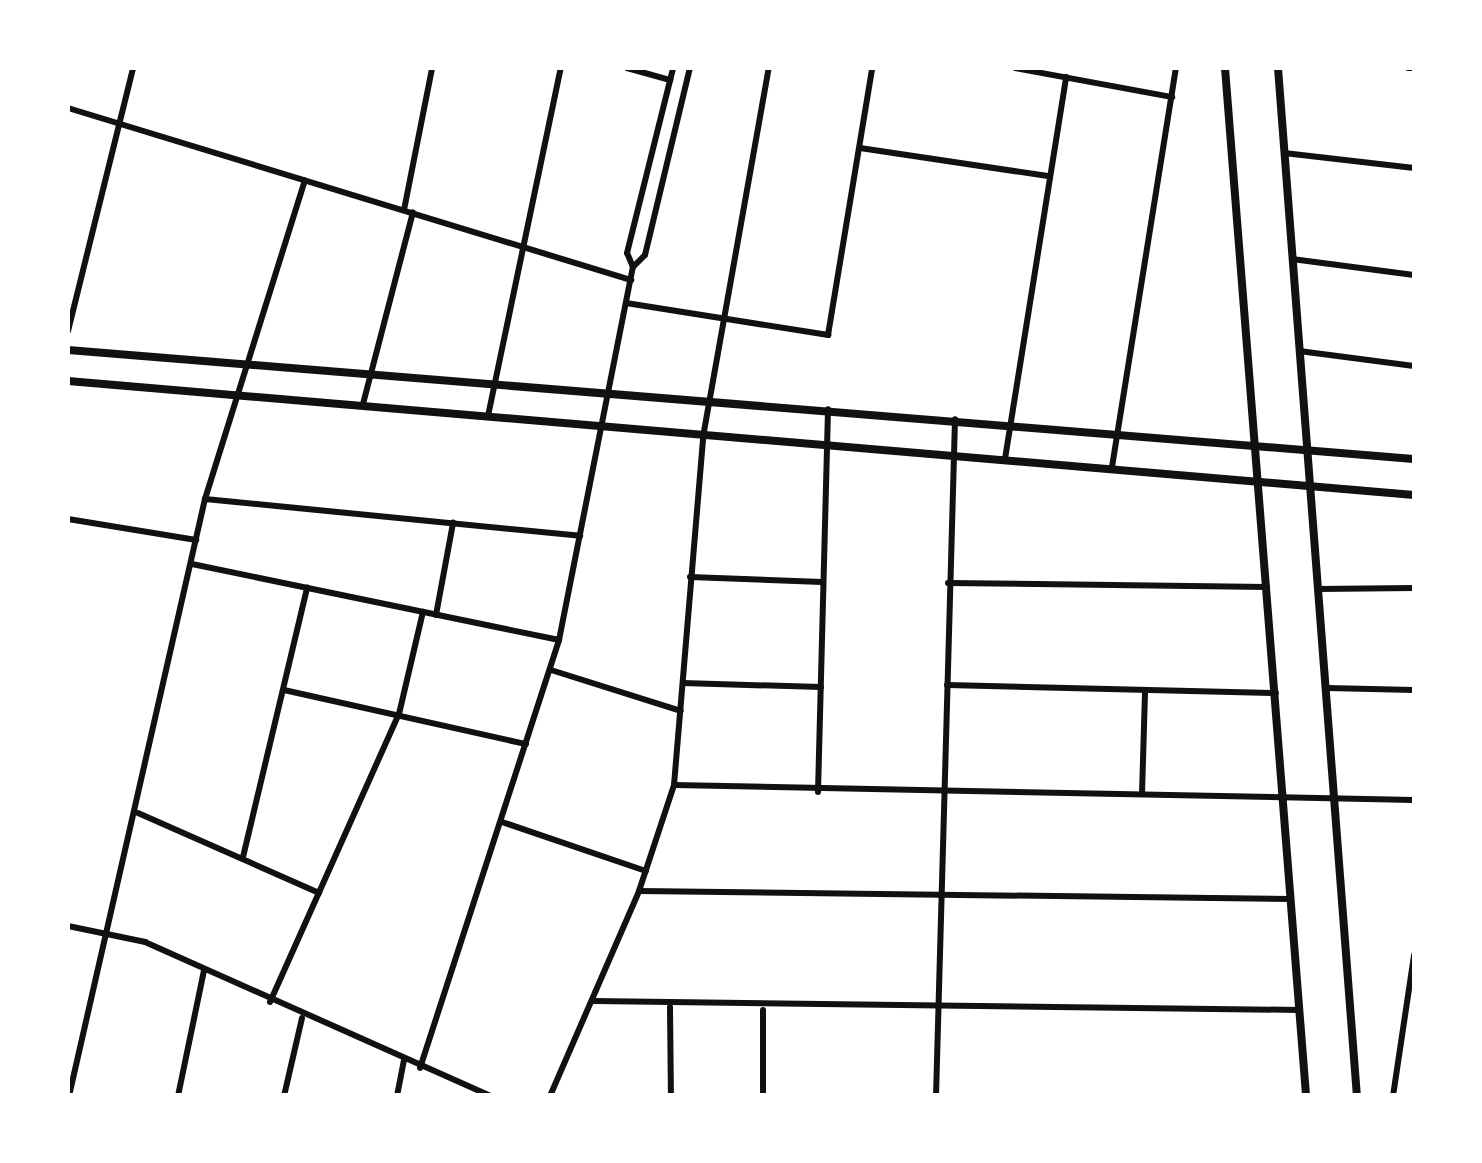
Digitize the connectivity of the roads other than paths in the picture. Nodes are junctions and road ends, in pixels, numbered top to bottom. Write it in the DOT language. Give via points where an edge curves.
graph roads {
  1 [pos="133,68"];
  2 [pos="432,68"];
  3 [pos="561,68"];
  4 [pos="628,68"];
  5 [pos="673,68"];
  6 [pos="690,68"];
  7 [pos="770,68"];
  8 [pos="872,68"];
  9 [pos="1015,68"];
  10 [pos="1177,68"];
  11 [pos="1226,68"];
  12 [pos="1278,68"];
  13 [pos="1066,77"];
  14 [pos="670,80"];
  15 [pos="1172,96"];
  16 [pos="68,108"];
  17 [pos="116,123"];
  18 [pos="860,148"];
  19 [pos="1284,153"];
  20 [pos="1414,168"];
  21 [pos="1048,176"];
  22 [pos="305,180"];
  23 [pos="408,211"];
  24 [pos="518,246"];
  25 [pos="1292,259"];
  26 [pos="633,268"];
  27 [pos="68,272"];
  28 [pos="1414,275"];
  29 [pos="79,276"];
  30 [pos="630,280"];
  31 [pos="626,303"];
  32 [pos="728,320"];
  33 [pos="68,331"];
  34 [pos="68,350"];
  35 [pos="1298,351"];
  36 [pos="244,362"];
  37 [pos="1414,366"];
  38 [pos="366,375"];
  39 [pos="68,381"];
  40 [pos="493,388"];
  41 [pos="234,392"];
  42 [pos="607,397"];
  43 [pos="712,402"];
  44 [pos="363,404"];
  45 [pos="828,410"];
  46 [pos="488,416"];
  47 [pos="956,419"];
  48 [pos="1006,423"];
  49 [pos="602,426"];
  50 [pos="1114,430"];
  51 [pos="703,437"];
  52 [pos="1257,442"];
  53 [pos="824,444"];
  54 [pos="1305,447"];
  55 [pos="953,455"];
  56 [pos="1005,459"];
  57 [pos="1414,459"];
  58 [pos="1112,467"];
  59 [pos="1259,477"];
  60 [pos="1307,484"];
  61 [pos="1414,495"];
  62 [pos="206,499"];
  63 [pos="68,519"];
  64 [pos="453,523"];
  65 [pos="580,536"];
  66 [pos="196,540"];
  67 [pos="192,564"];
  68 [pos="690,577"];
  69 [pos="822,582"];
  70 [pos="948,583"];
  71 [pos="1268,587"];
  72 [pos="307,588"];
  73 [pos="1414,588"];
  74 [pos="1318,589"];
  75 [pos="424,612"];
  76 [pos="436,615"];
  77 [pos="559,640"];
  78 [pos="550,670"];
  79 [pos="683,683"];
  80 [pos="947,684"];
  81 [pos="821,687"];
  82 [pos="1327,688"];
  83 [pos="284,690"];
  84 [pos="1414,690"];
  85 [pos="1146,692"];
  86 [pos="1278,692"];
  87 [pos="681,711"];
  88 [pos="399,714"];
  89 [pos="526,744"];
  90 [pos="674,785"];
  91 [pos="818,792"];
  92 [pos="945,794"];
  93 [pos="1142,794"];
  94 [pos="1284,797"];
  95 [pos="1334,798"];
  96 [pos="1414,800"];
  97 [pos="137,812"];
  98 [pos="502,822"];
  99 [pos="243,857"];
  100 [pos="646,871"];
  101 [pos="639,890"];
  102 [pos="319,894"];
  103 [pos="1290,899"];
  104 [pos="941,900"];
  105 [pos="68,926"];
  106 [pos="106,934"];
  107 [pos="1414,955"];
  108 [pos="204,972"];
  109 [pos="1411,994"];
  110 [pos="594,1001"];
  111 [pos="270,1002"];
  112 [pos="670,1008"];
  113 [pos="939,1009"];
  114 [pos="763,1010"];
  115 [pos="1298,1010"];
  116 [pos="302,1018"];
  117 [pos="404,1061"];
  118 [pos="420,1068"];
  119 [pos="69,1096"];
  120 [pos="178,1096"];
  121 [pos="284,1096"];
  122 [pos="397,1096"];
  123 [pos="491,1096"];
  124 [pos="550,1096"];
  125 [pos="671,1096"];
  126 [pos="763,1096"];
  127 [pos="936,1096"];
  128 [pos="1306,1096"];
  129 [pos="1357,1096"];
  130 [pos="1392,1096"];
  1 -- 17 [label="street"];
  2 -- 23 [label="street"];
  3 -- 24 [label="street"];
  4 -- 14 [label="street"];
  5 -- 14 [label="street"];
  6 -- 26 [label="street" via="646,256"];
  7 -- 32 [label="street"];
  8 -- 18 [label="street"];
  9 -- 13 [label="street"];
  10 -- 15 [label="street"];
  11 -- 52 [label="street"];
  12 -- 19 [label="street"];
  13 -- 15 [label="street"];
  13 -- 21 [label="street"];
  14 -- 26 [label="street" via="626,253"];
  15 -- 50 [label="street"];
  16 -- 17 [label="street"];
  17 -- 22 [label="street"];
  17 -- 29 [label="street"];
  18 -- 21 [label="street"];
  18 -- 32 [label="street" via="828,335"];
  19 -- 20 [label="street"];
  19 -- 25 [label="street"];
  21 -- 48 [label="street"];
  22 -- 23 [label="street"];
  22 -- 36 [label="street"];
  23 -- 24 [label="street"];
  23 -- 38 [label="street"];
  24 -- 30 [label="street"];
  24 -- 40 [label="street"];
  25 -- 28 [label="street"];
  25 -- 35 [label="street"];
  26 -- 30 [label="street"];
  27 -- 29 [label="street"];
  29 -- 33 [label="street"];
  30 -- 31 [label="street"];
  31 -- 32 [label="street"];
  31 -- 42 [label="street"];
  32 -- 43 [label="street"];
  34 -- 36 [label="street"];
  35 -- 37 [label="street"];
  35 -- 54 [label="street"];
  36 -- 38 [label="street"];
  36 -- 41 [label="street"];
  38 -- 40 [label="street"];
  38 -- 44 [label="street"];
  39 -- 41 [label="street"];
  40 -- 42 [label="street"];
  40 -- 46 [label="street"];
  41 -- 44 [label="street"];
  41 -- 62 [label="street"];
  42 -- 43 [label="street"];
  42 -- 49 [label="street"];
  43 -- 45 [label="street"];
  43 -- 51 [label="street"];
  44 -- 46 [label="street"];
  45 -- 47 [label="street"];
  45 -- 53 [label="street"];
  46 -- 49 [label="street"];
  47 -- 48 [label="street"];
  47 -- 55 [label="street"];
  48 -- 50 [label="street"];
  48 -- 56 [label="street"];
  49 -- 51 [label="street"];
  49 -- 65 [label="street"];
  50 -- 52 [label="street"];
  50 -- 58 [label="street"];
  51 -- 53 [label="street"];
  51 -- 68 [label="street"];
  52 -- 54 [label="street"];
  52 -- 59 [label="street"];
  53 -- 55 [label="street"];
  53 -- 69 [label="street"];
  54 -- 57 [label="street"];
  54 -- 60 [label="street"];
  55 -- 56 [label="street"];
  55 -- 70 [label="street"];
  56 -- 58 [label="street"];
  58 -- 59 [label="street"];
  59 -- 60 [label="street"];
  59 -- 71 [label="street"];
  60 -- 61 [label="street"];
  60 -- 74 [label="street"];
  62 -- 64 [label="street"];
  62 -- 66 [label="street"];
  63 -- 66 [label="street"];
  64 -- 65 [label="street"];
  64 -- 76 [label="street"];
  65 -- 77 [label="street"];
  66 -- 67 [label="street"];
  67 -- 72 [label="street"];
  67 -- 97 [label="street"];
  68 -- 69 [label="street"];
  68 -- 79 [label="street"];
  69 -- 81 [label="street"];
  70 -- 71 [label="street"];
  70 -- 80 [label="street"];
  71 -- 86 [label="street"];
  72 -- 75 [label="street"];
  72 -- 83 [label="street"];
  73 -- 74 [label="street"];
  74 -- 82 [label="street"];
  75 -- 76 [label="street"];
  75 -- 88 [label="street"];
  76 -- 77 [label="street"];
  77 -- 78 [label="street"];
  78 -- 87 [label="street"];
  78 -- 89 [label="street"];
  79 -- 81 [label="street"];
  79 -- 87 [label="street"];
  80 -- 85 [label="street"];
  80 -- 92 [label="street"];
  81 -- 91 [label="street"];
  82 -- 84 [label="street"];
  82 -- 95 [label="street"];
  83 -- 88 [label="street"];
  83 -- 99 [label="street"];
  85 -- 86 [label="street"];
  85 -- 93 [label="street"];
  86 -- 94 [label="street"];
  87 -- 90 [label="street"];
  88 -- 89 [label="street"];
  88 -- 102 [label="street"];
  89 -- 98 [label="street"];
  90 -- 91 [label="street"];
  90 -- 100 [label="street"];
  91 -- 92 [label="street"];
  92 -- 93 [label="street"];
  92 -- 104 [label="street"];
  93 -- 94 [label="street"];
  94 -- 95 [label="street"];
  94 -- 103 [label="street"];
  95 -- 96 [label="street"];
  95 -- 129 [label="street"];
  97 -- 99 [label="street"];
  97 -- 106 [label="street"];
  98 -- 100 [label="street"];
  98 -- 118 [label="street"];
  99 -- 102 [label="street"];
  100 -- 101 [label="street"];
  101 -- 104 [label="street"];
  101 -- 110 [label="street"];
  102 -- 111 [label="street"];
  103 -- 104 [label="street"];
  103 -- 115 [label="street"];
  104 -- 113 [label="street"];
  105 -- 106 [label="street"];
  106 -- 108 [label="street"];
  106 -- 119 [label="street"];
  107 -- 109 [label="street"];
  108 -- 111 [label="street"];
  108 -- 120 [label="street"];
  109 -- 130 [label="street"];
  110 -- 112 [label="street"];
  110 -- 124 [label="street"];
  111 -- 116 [label="street"];
  112 -- 114 [label="street"];
  112 -- 125 [label="street"];
  113 -- 114 [label="street"];
  113 -- 115 [label="street"];
  113 -- 127 [label="street"];
  114 -- 126 [label="street"];
  115 -- 128 [label="street"];
  116 -- 117 [label="street"];
  116 -- 121 [label="street"];
  117 -- 118 [label="street"];
  117 -- 122 [label="street"];
  118 -- 123 [label="street"];
}
